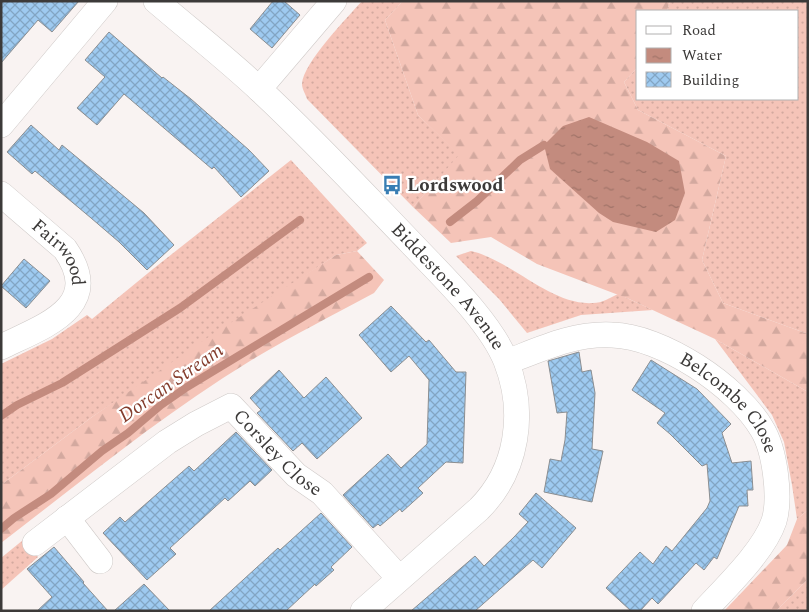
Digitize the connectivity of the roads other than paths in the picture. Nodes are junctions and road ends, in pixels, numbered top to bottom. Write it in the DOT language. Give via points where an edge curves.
graph roads {
  1 [pos="105,1"];
  2 [pos="156,1"];
  3 [pos="334,1"];
  4 [pos="259,89"];
  5 [pos="1,125"];
  6 [pos="1,194"];
  7 [pos="1,347"];
  8 [pos="507,362"];
  9 [pos="67,518"];
  10 [pos="35,542"];
  11 [pos="100,561"];
  12 [pos="400,578"];
  13 [pos="363,611"];
  14 [pos="704,611"];
  1 -- 5 [label="street"];
  2 -- 4 [label="street, Biddestone Avenue"];
  3 -- 4 [label="street"];
  4 -- 8 [label="street, Biddestone Avenue" via="321,148 436,269 486,326"];
  6 -- 7 [label="street, Fairwood" via="65,249 79,280 75,299 62,314"];
  8 -- 12 [label="street, Biddestone Avenue" via="515,391 517,420 512,452 502,478 479,509"];
  8 -- 14 [label="street, Belcombe Close" via="590,334 634,337 656,344 716,380 754,417 770,445 774,462 777,501 774,521 752,557"];
  9 -- 10 [label="street, Corsley Close"];
  9 -- 11 [label="street"];
  9 -- 12 [label="street, Corsley Close" via="174,438 231,406 296,475 322,493"];
  12 -- 13 [label="street, Biddestone Avenue"];
}
